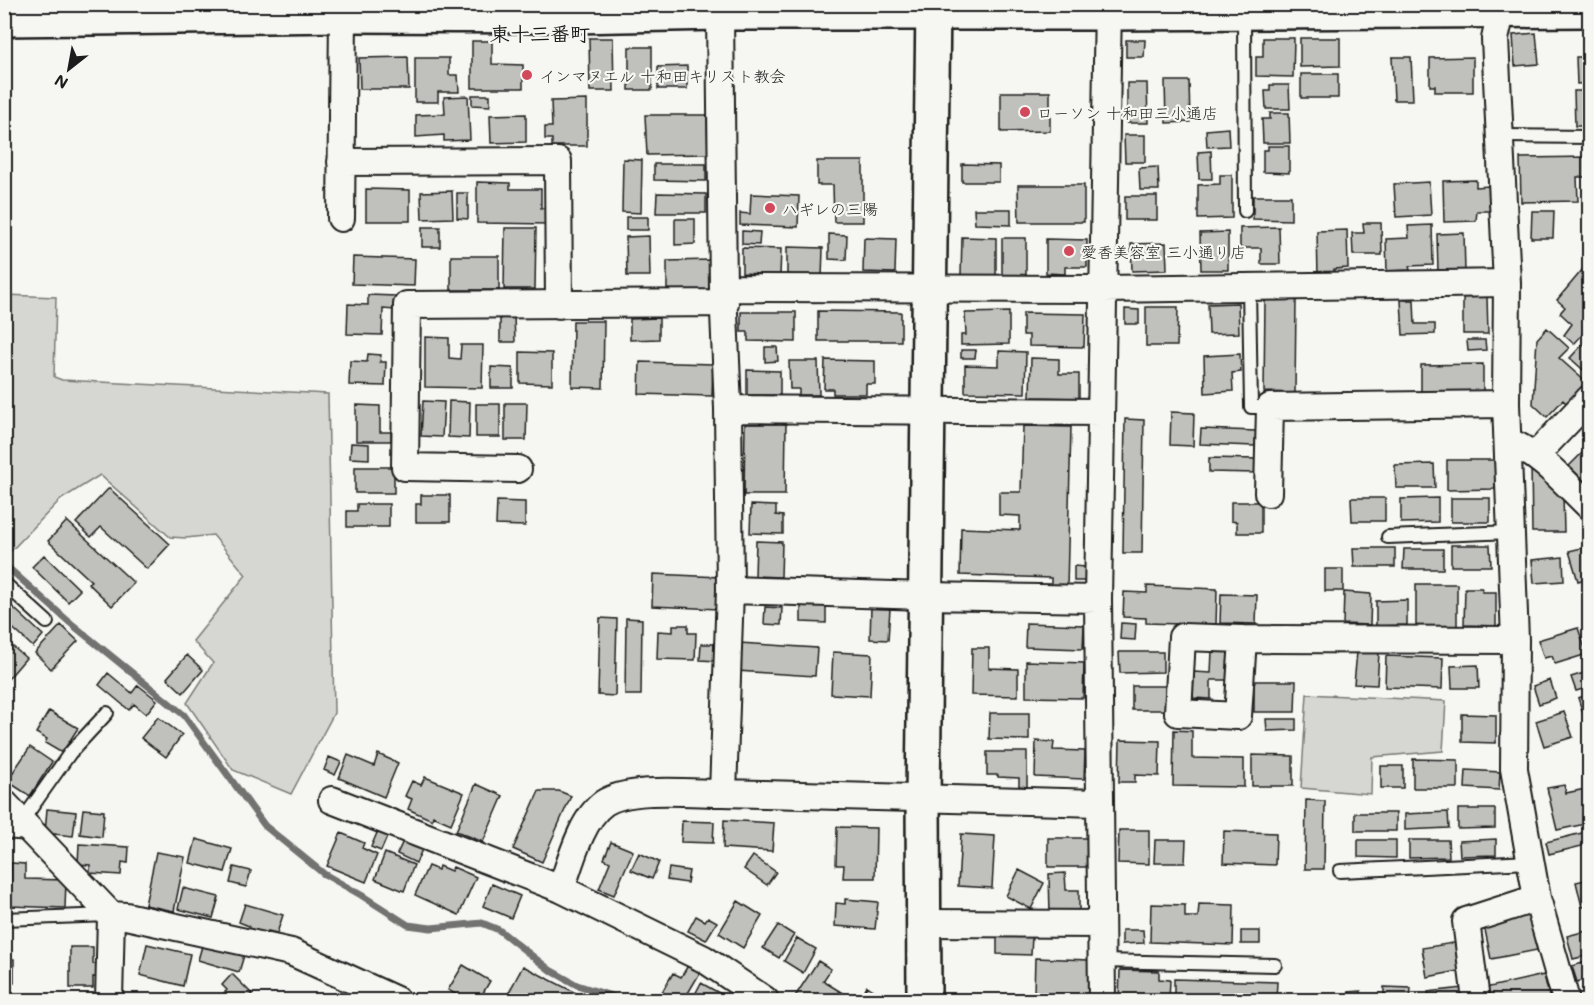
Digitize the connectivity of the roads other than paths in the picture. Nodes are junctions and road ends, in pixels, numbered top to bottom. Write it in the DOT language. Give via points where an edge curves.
graph roads {
  1 [pos="933,8"];
  2 [pos="1502,8"];
  3 [pos="785,9"];
  4 [pos="1108,9"];
  5 [pos="343,10"];
  6 [pos="573,10"];
  7 [pos="1590,10"];
  8 [pos="1244,12"];
  9 [pos="720,13"];
  10 [pos="4,19"];
  11 [pos="1499,136"];
  12 [pos="1590,137"];
  13 [pos="341,162"];
  14 [pos="1245,211"];
  15 [pos="341,218"];
  16 [pos="1507,283"];
  17 [pos="1249,287"];
  18 [pos="929,288"];
  19 [pos="1104,289"];
  20 [pos="724,296"];
  21 [pos="559,305"];
  22 [pos="1590,398"];
  23 [pos="1506,404"];
  24 [pos="1270,407"];
  25 [pos="728,409"];
  26 [pos="928,410"];
  27 [pos="1100,412"];
  28 [pos="1509,442"];
  29 [pos="1535,456"];
  30 [pos="518,469"];
  31 [pos="1268,493"];
  32 [pos="1590,507"];
  33 [pos="1512,532"];
  34 [pos="1388,537"];
  35 [pos="4,583"];
  36 [pos="730,590"];
  37 [pos="926,596"];
  38 [pos="1098,599"];
  39 [pos="47,621"];
  40 [pos="1243,639"];
  41 [pos="1515,640"];
  42 [pos="107,712"];
  43 [pos="723,793"];
  44 [pos="923,798"];
  45 [pos="332,800"];
  46 [pos="1099,803"];
  47 [pos="16,823"];
  48 [pos="1530,862"];
  49 [pos="1340,872"];
  50 [pos="561,889"];
  51 [pos="1537,898"];
  52 [pos="111,915"];
  53 [pos="4,919"];
  54 [pos="924,923"];
  55 [pos="1101,924"];
  56 [pos="1101,961"];
  57 [pos="1275,965"];
  58 [pos="386,999"];
  59 [pos="109,1000"];
  60 [pos="765,1000"];
  61 [pos="924,1000"];
  62 [pos="1102,1000"];
  63 [pos="1476,1000"];
  64 [pos="1566,1000"];
  1 -- 3 [label="street"];
  1 -- 4 [label="street"];
  1 -- 18 [label="street"];
  2 -- 7 [label="street"];
  2 -- 8 [label="street"];
  2 -- 11 [label="street" via="1495,39"];
  3 -- 9 [label="street"];
  4 -- 8 [label="street"];
  4 -- 19 [label="street"];
  5 -- 6 [label="street"];
  5 -- 10 [label="street"];
  5 -- 13 [label="street"];
  6 -- 9 [label="street"];
  8 -- 14 [label="lane"];
  9 -- 20 [label="street"];
  11 -- 12 [label="lane"];
  11 -- 16 [label="street"];
  13 -- 15 [label="street"];
  13 -- 21 [label="street" via="558,161"];
  16 -- 17 [label="street"];
  16 -- 23 [label="street"];
  17 -- 19 [label="street"];
  17 -- 24 [label="lane" via="1251,407"];
  18 -- 19 [label="street"];
  18 -- 20 [label="street"];
  18 -- 26 [label="street"];
  19 -- 27 [label="street"];
  20 -- 21 [label="street"];
  20 -- 25 [label="street"];
  21 -- 30 [label="street" via="407,305 405,467"];
  22 -- 29 [label="street"];
  23 -- 24 [label="street"];
  23 -- 28 [label="street"];
  24 -- 31 [label="street"];
  25 -- 26 [label="street"];
  25 -- 36 [label="street"];
  26 -- 27 [label="street"];
  26 -- 37 [label="street"];
  27 -- 38 [label="street"];
  28 -- 29 [label="street"];
  28 -- 33 [label="street"];
  29 -- 32 [label="street"];
  33 -- 34 [label="lane"];
  33 -- 41 [label="street"];
  35 -- 39 [label="lane"];
  36 -- 37 [label="street"];
  36 -- 43 [label="street"];
  37 -- 38 [label="street"];
  37 -- 44 [label="street"];
  38 -- 46 [label="street"];
  40 -- 41 [label="street"];
  41 -- 48 [label="street" via="1514,769"];
  42 -- 47 [label="lane"];
  43 -- 44 [label="street"];
  43 -- 50 [label="street" via="654,792 622,795 603,803 582,834"];
  44 -- 46 [label="street"];
  44 -- 54 [label="street"];
  45 -- 50 [label="street"];
  46 -- 55 [label="street"];
  47 -- 52 [label="street"];
  48 -- 49 [label="lane"];
  48 -- 51 [label="street"];
  50 -- 60 [label="street" via="704,959"];
  51 -- 63 [label="street" via="1466,921"];
  51 -- 64 [label="street"];
  52 -- 53 [label="lane"];
  52 -- 58 [label="street" via="291,952"];
  52 -- 59 [label="street"];
  54 -- 55 [label="street"];
  54 -- 61 [label="street"];
  55 -- 56 [label="street"];
  56 -- 57 [label="lane"];
  56 -- 62 [label="street"];
}
